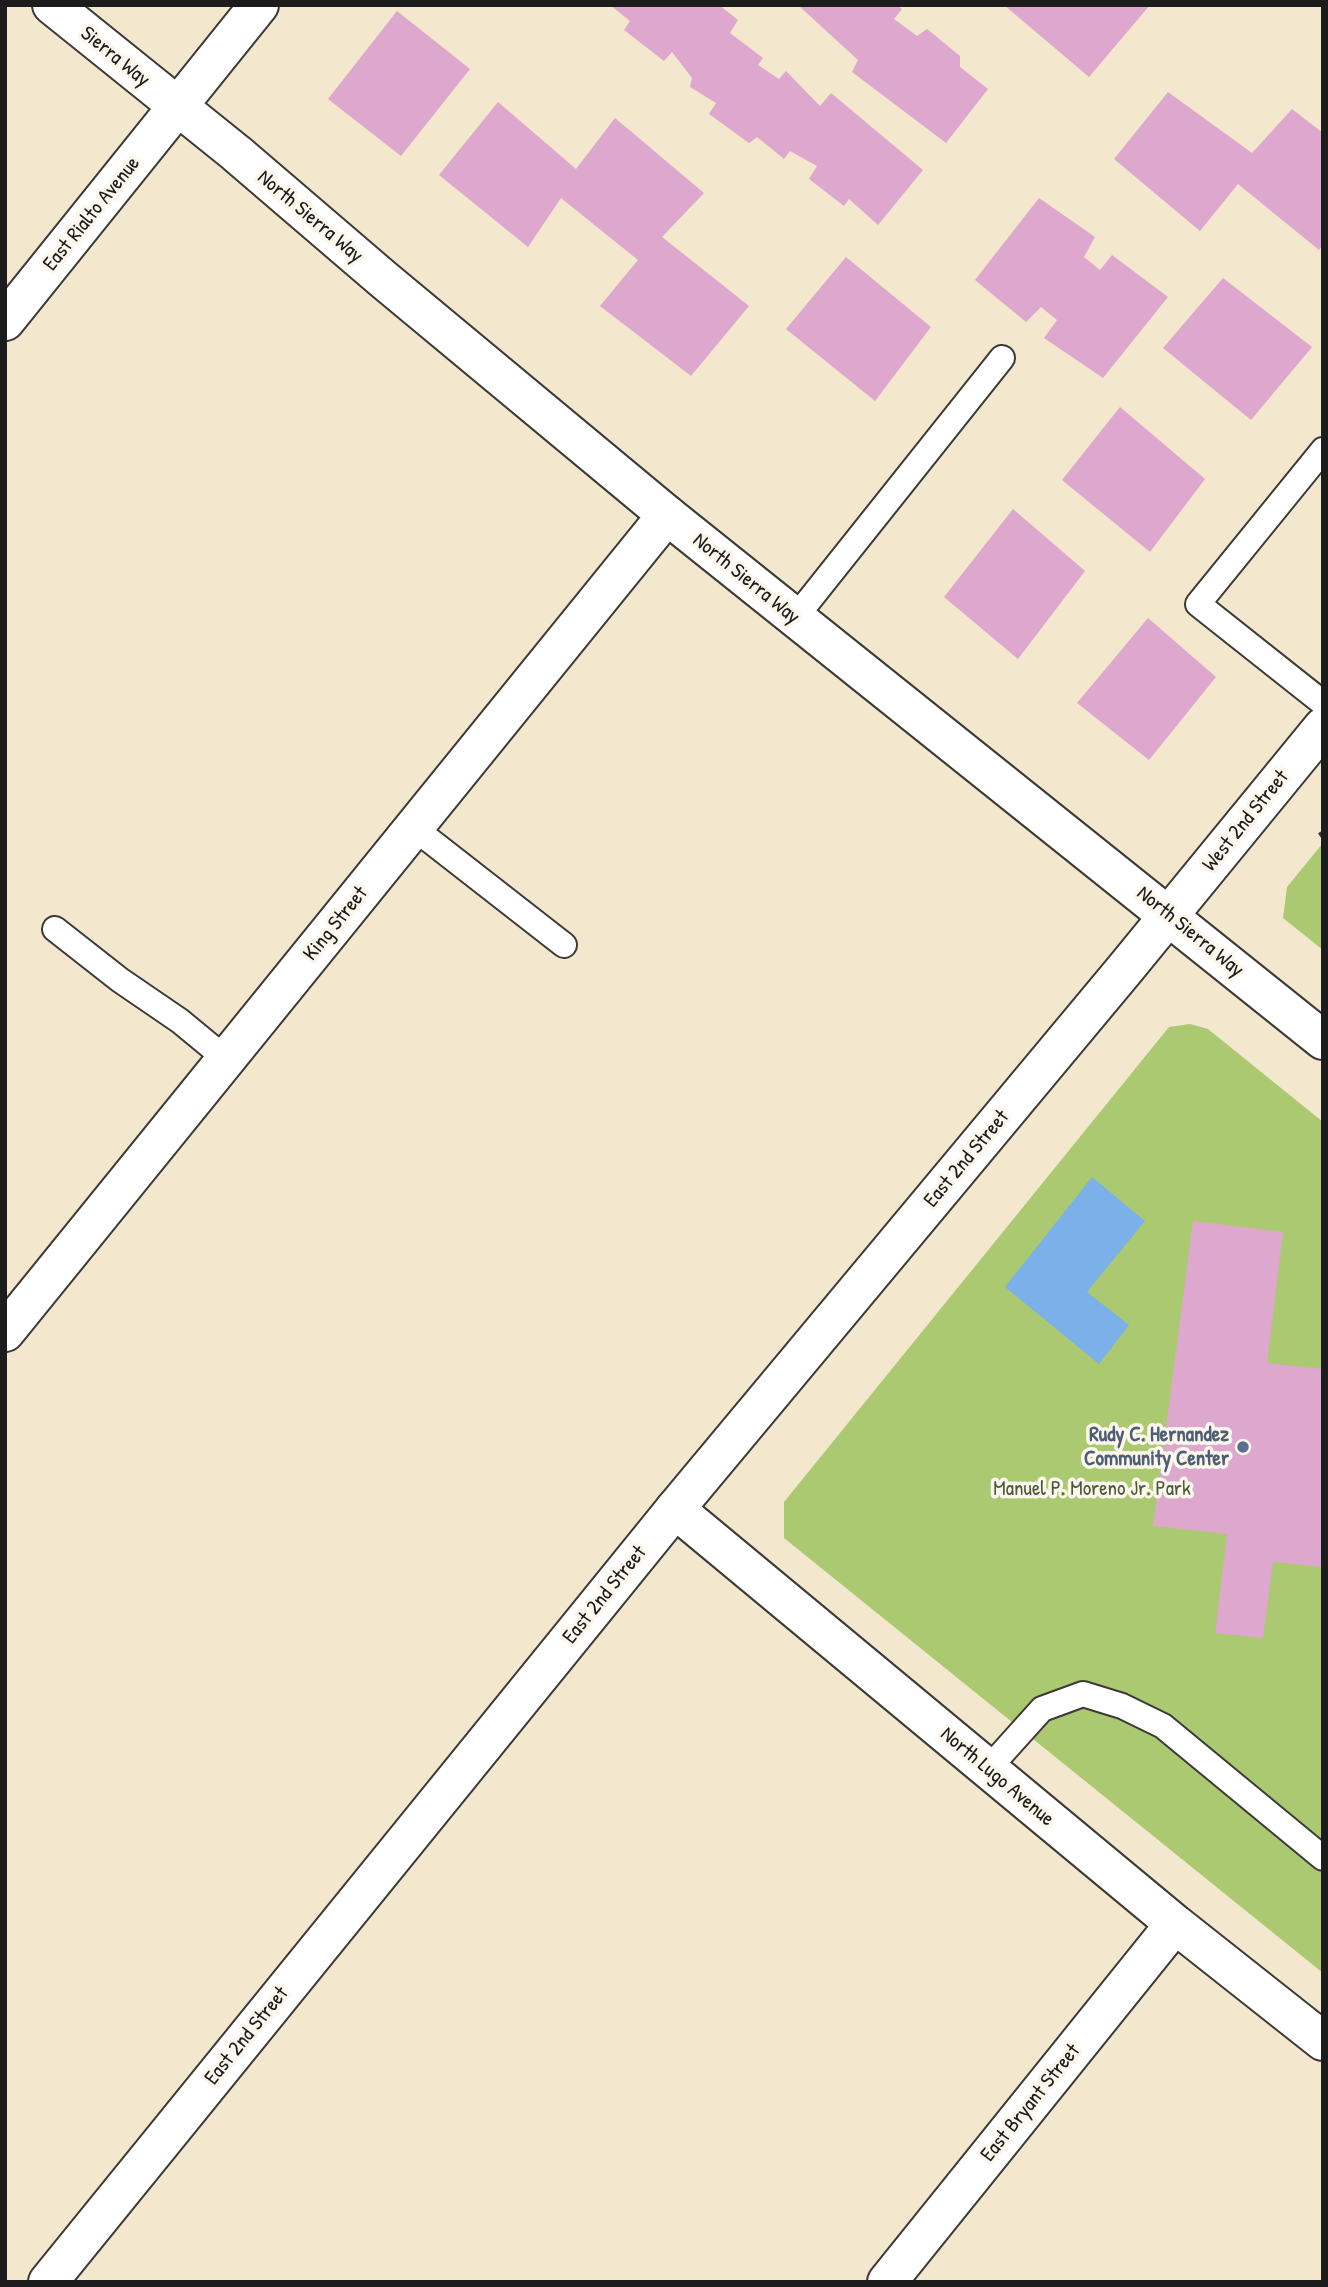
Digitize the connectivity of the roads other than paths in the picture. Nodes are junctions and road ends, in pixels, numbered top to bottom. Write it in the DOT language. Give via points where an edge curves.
graph roads {
  1 [pos="52,5"];
  2 [pos="259,5"];
  3 [pos="178,108"];
  4 [pos="5,321"];
  5 [pos="1002,358"];
  6 [pos="1323,450"];
  7 [pos="667,515"];
  8 [pos="795,618"];
  9 [pos="1323,703"];
  10 [pos="1323,727"];
  11 [pos="414,828"];
  12 [pos="1169,915"];
  13 [pos="55,929"];
  14 [pos="564,945"];
  15 [pos="1323,1040"];
  16 [pos="226,1059"];
  17 [pos="5,1332"];
  18 [pos="675,1509"];
  19 [pos="988,1769"];
  20 [pos="1323,1858"];
  21 [pos="1175,1924"];
  22 [pos="1323,2041"];
  23 [pos="48,2282"];
  24 [pos="887,2282"];
  1 -- 3 [label="street, Sierra Way"];
  2 -- 3 [label="street, East Rialto Avenue"];
  3 -- 4 [label="street, East Rialto Avenue"];
  3 -- 7 [label="street, North Sierra Way"];
  5 -- 8 [label="lane"];
  6 -- 9 [label="lane" via="1198,604"];
  7 -- 8 [label="street, North Sierra Way"];
  7 -- 11 [label="street, King Street"];
  8 -- 12 [label="street, North Sierra Way"];
  10 -- 12 [label="street, West 2nd Street"];
  11 -- 14 [label="lane"];
  11 -- 16 [label="street, King Street"];
  12 -- 15 [label="street, North Sierra Way"];
  12 -- 18 [label="street, East 2nd Street"];
  13 -- 16 [label="lane"];
  16 -- 17 [label="street, King Street"];
  18 -- 19 [label="street, North Lugo Avenue"];
  18 -- 23 [label="street, East 2nd Street"];
  19 -- 20 [label="lane" via="1042,1709 1083,1694 1163,1726"];
  19 -- 21 [label="street, North Lugo Avenue"];
  21 -- 22 [label="street, North Lugo Avenue"];
  21 -- 24 [label="street, East Bryant Street"];
}
